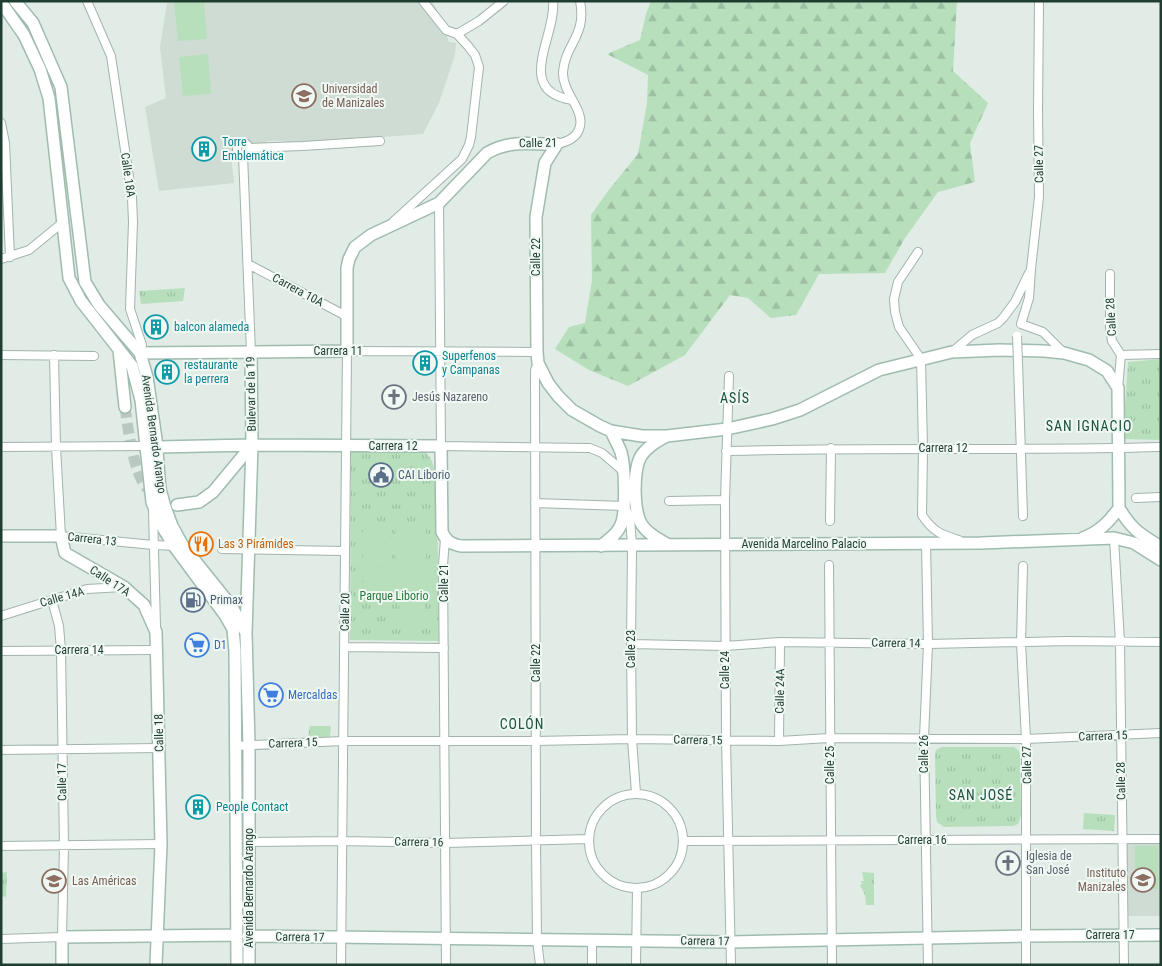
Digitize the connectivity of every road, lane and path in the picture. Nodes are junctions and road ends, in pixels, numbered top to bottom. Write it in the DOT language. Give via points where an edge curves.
graph roads {
  1 [pos="15,1"];
  2 [pos="88,1"];
  3 [pos="423,1"];
  4 [pos="504,1"];
  5 [pos="553,1"];
  6 [pos="580,1"];
  7 [pos="1039,1"];
  8 [pos="1,2"];
  9 [pos="457,34"];
  10 [pos="572,100"];
  11 [pos="1,124"];
  12 [pos="380,140"];
  13 [pos="536,144"];
  14 [pos="557,144"];
  15 [pos="545,163"];
  16 [pos="439,202"];
  17 [pos="62,223"];
  18 [pos="387,227"];
  19 [pos="918,252"];
  20 [pos="10,257"];
  21 [pos="1,259"];
  22 [pos="349,259"];
  23 [pos="248,264"];
  24 [pos="1031,269"];
  25 [pos="1110,274"];
  26 [pos="348,317"];
  27 [pos="1018,336"];
  28 [pos="119,350"];
  29 [pos="347,351"];
  30 [pos="440,351"];
  31 [pos="251,352"];
  32 [pos="952,352"];
  33 [pos="140,353"];
  34 [pos="1064,353"];
  35 [pos="1161,354"];
  36 [pos="1,355"];
  37 [pos="54,355"];
  38 [pos="94,356"];
  39 [pos="1121,356"];
  40 [pos="538,357"];
  41 [pos="921,359"];
  42 [pos="728,376"];
  43 [pos="1118,388"];
  44 [pos="125,407"];
  45 [pos="727,429"];
  46 [pos="611,431"];
  47 [pos="667,436"];
  48 [pos="252,445"];
  49 [pos="151,446"];
  50 [pos="346,446"];
  51 [pos="419,446"];
  52 [pos="441,446"];
  53 [pos="1,447"];
  54 [pos="535,447"];
  55 [pos="1161,447"];
  56 [pos="56,448"];
  57 [pos="831,448"];
  58 [pos="923,448"];
  59 [pos="1120,448"];
  60 [pos="1021,449"];
  61 [pos="726,450"];
  62 [pos="441,468"];
  63 [pos="623,471"];
  64 [pos="1161,497"];
  65 [pos="1136,498"];
  66 [pos="725,500"];
  67 [pos="669,501"];
  68 [pos="152,502"];
  69 [pos="535,503"];
  70 [pos="176,505"];
  71 [pos="624,506"];
  72 [pos="1119,508"];
  73 [pos="1022,516"];
  74 [pos="830,522"];
  75 [pos="1,536"];
  76 [pos="61,536"];
  77 [pos="1114,538"];
  78 [pos="445,539"];
  79 [pos="1074,540"];
  80 [pos="926,543"];
  81 [pos="967,543"];
  82 [pos="725,544"];
  83 [pos="153,545"];
  84 [pos="535,545"];
  85 [pos="668,545"];
  86 [pos="178,546"];
  87 [pos="601,546"];
  88 [pos="632,546"];
  89 [pos="1161,547"];
  90 [pos="222,549"];
  91 [pos="249,550"];
  92 [pos="345,551"];
  93 [pos="1161,560"];
  94 [pos="829,565"];
  95 [pos="1023,566"];
  96 [pos="124,587"];
  97 [pos="52,600"];
  98 [pos="1,616"];
  99 [pos="156,632"];
  100 [pos="246,633"];
  101 [pos="780,642"];
  102 [pos="829,642"];
  103 [pos="1120,642"];
  104 [pos="1161,642"];
  105 [pos="1021,643"];
  106 [pos="631,644"];
  107 [pos="928,644"];
  108 [pos="725,646"];
  109 [pos="344,647"];
  110 [pos="444,648"];
  111 [pos="61,650"];
  112 [pos="157,650"];
  113 [pos="1,651"];
  114 [pos="1161,733"];
  115 [pos="1120,735"];
  116 [pos="830,738"];
  117 [pos="924,738"];
  118 [pos="632,739"];
  119 [pos="1026,739"];
  120 [pos="726,740"];
  121 [pos="343,741"];
  122 [pos="444,741"];
  123 [pos="779,741"];
  124 [pos="536,742"];
  125 [pos="249,745"];
  126 [pos="235,746"];
  127 [pos="159,748"];
  128 [pos="62,749"];
  129 [pos="1,750"];
  130 [pos="636,793"];
  131 [pos="588,839"];
  132 [pos="1161,839"];
  133 [pos="925,840"];
  134 [pos="1027,840"];
  135 [pos="1121,840"];
  136 [pos="342,841"];
  137 [pos="536,841"];
  138 [pos="684,841"];
  139 [pos="728,841"];
  140 [pos="830,841"];
  141 [pos="249,842"];
  142 [pos="445,843"];
  143 [pos="161,844"];
  144 [pos="1,846"];
  145 [pos="64,846"];
  146 [pos="637,888"];
  147 [pos="236,935"];
  148 [pos="1161,935"];
  149 [pos="157,936"];
  150 [pos="248,936"];
  151 [pos="1027,936"];
  152 [pos="1123,936"];
  153 [pos="62,937"];
  154 [pos="342,937"];
  155 [pos="927,937"];
  156 [pos="1,939"];
  157 [pos="445,939"];
  158 [pos="536,940"];
  159 [pos="592,940"];
  160 [pos="636,940"];
  161 [pos="831,940"];
  162 [pos="731,942"];
  163 [pos="62,965"];
  164 [pos="156,965"];
  165 [pos="237,965"];
  166 [pos="249,965"];
  167 [pos="341,965"];
  168 [pos="446,965"];
  169 [pos="540,965"];
  170 [pos="592,965"];
  171 [pos="636,965"];
  172 [pos="731,965"];
  173 [pos="832,965"];
  174 [pos="928,965"];
  175 [pos="1026,965"];
  176 [pos="1124,965"];
  1 -- 33 [label="main road, Avenida Bernardo Arango" via="32,24 62,87 85,282 99,305"];
  2 -- 33 [label="street, Calle 18A" via="111,56 132,197 130,309 142,345"];
  3 -- 9 [label="street" via="446,30"];
  4 -- 9 [label="street"];
  5 -- 10 [label="street" via="552,20 540,66 541,78 558,98"];
  6 -- 10 [label="street, Calle 21" via="581,24 563,72"];
  7 -- 24 [label="street, Calle 27" via="1039,197"];
  8 -- 17 [label="main road, Avenida Bernardo Arango" via="24,35 49,98"];
  9 -- 18 [label="street" via="475,55 479,67 469,145 456,165"];
  10 -- 14 [label="street, Calle 21" via="580,115 580,126 572,138"];
  11 -- 20 [label="street" via="5,143"];
  12 -- 23 [label="street, Bulevar de la 19" via="249,148 245,143 238,145 238,152 243,155"];
  13 -- 14 [label="main road, Calle 21"];
  13 -- 15 [label="main road"];
  13 -- 16 [label="main road, Calle 21" via="515,143 492,151"];
  14 -- 15 [label="main road, Calle 22"];
  15 -- 40 [label="main road, Calle 22" via="536,218"];
  16 -- 18 [label="main road, Calle 21"];
  16 -- 30 [label="street, Calle 21"];
  17 -- 20 [label="street" via="29,250"];
  17 -- 28 [label="main road, Avenida Bernardo Arango" via="67,266 74,290"];
  18 -- 22 [label="main road, Calle 21" via="360,242"];
  19 -- 41 [label="street" via="900,278 894,299 898,327"];
  20 -- 21 [label="street"];
  22 -- 26 [label="main road, Calle 20"];
  23 -- 26 [label="street, Carrera 10A"];
  23 -- 31 [label="street, Bulevar de la 19"];
  24 -- 32 [label="street" via="1010,310 998,323 972,335"];
  24 -- 34 [label="street, Calle 27" via="1029,298 1021,324 1043,332"];
  25 -- 39 [label="street, Calle 28" via="1110,327 1112,341"];
  26 -- 29 [label="main road, Calle 20"];
  27 -- 60 [label="street, bridge"];
  28 -- 44 [label="main road"];
  28 -- 49 [label="main road, Avenida Bernardo Arango" via="132,366"];
  29 -- 30 [label="street, Carrera 11"];
  29 -- 31 [label="main road, Carrera 11"];
  29 -- 50 [label="street, Calle 20"];
  30 -- 40 [label="street, Carrera 11"];
  30 -- 52 [label="street, Calle 21"];
  31 -- 33 [label="main road, Carrera 11"];
  31 -- 48 [label="main road, Bulevar de la 19"];
  32 -- 34 [label="main road"];
  32 -- 41 [label="main road"];
  33 -- 49 [label="main road, Avenida Bernardo Arango" via="147,377"];
  34 -- 43 [label="main road" via="1089,360 1107,371"];
  35 -- 39 [label="street"];
  36 -- 37 [label="street"];
  37 -- 38 [label="street"];
  37 -- 56 [label="street"];
  39 -- 43 [label="street, Calle 28"];
  40 -- 46 [label="main road" via="548,383 558,396 572,410"];
  40 -- 54 [label="street, Calle 22" via="534,370"];
  41 -- 45 [label="main road" via="879,370 800,410"];
  41 -- 58 [label="street"];
  42 -- 45 [label="street, Calle 24"];
  43 -- 59 [label="main road"];
  45 -- 47 [label="main road"];
  45 -- 61 [label="street, Calle 24"];
  46 -- 47 [label="main road"];
  46 -- 63 [label="main road" via="620,451"];
  47 -- 85 [label="main road" via="647,448 638,462 636,504 641,524"];
  48 -- 49 [label="main road, Carrera 12"];
  48 -- 50 [label="main road, Carrera 12"];
  48 -- 70 [label="main road" via="213,492 199,502"];
  48 -- 91 [label="main road, Bulevar de la 19"];
  49 -- 56 [label="street, Carrera 12"];
  49 -- 68 [label="main road, Avenida Bernardo Arango"];
  49 -- 86 [label="main road, Avenida Bernardo Arango" via="164,506"];
  50 -- 51 [label="main road, Carrera 12"];
  50 -- 92 [label="street, Calle 20"];
  51 -- 52 [label="main road, Carrera 12"];
  51 -- 62 [label="main road" via="432,454"];
  52 -- 54 [label="street, Carrera 12"];
  52 -- 62 [label="main road, Calle 21"];
  53 -- 56 [label="street, Carrera 12"];
  54 -- 63 [label="street, Carrera 12" via="590,448 602,452"];
  54 -- 69 [label="street, Calle 22"];
  55 -- 59 [label="street, Carrera 12"];
  56 -- 76 [label="street"];
  57 -- 58 [label="street, Carrera 12"];
  57 -- 61 [label="street, Carrera 12"];
  57 -- 74 [label="street"];
  58 -- 60 [label="street, Carrera 12"];
  58 -- 81 [label="street" via="922,516 936,532"];
  59 -- 60 [label="street, Carrera 12"];
  59 -- 72 [label="main road"];
  60 -- 73 [label="street"];
  61 -- 66 [label="street, Calle 24"];
  62 -- 78 [label="main road, Calle 21" via="442,532"];
  63 -- 71 [label="main road"];
  64 -- 65 [label="street"];
  66 -- 67 [label="street"];
  66 -- 82 [label="street, Calle 24"];
  68 -- 83 [label="street, Calle 18"];
  68 -- 86 [label="main road, Avenida Bernardo Arango" via="160,523"];
  69 -- 71 [label="street"];
  69 -- 84 [label="street, Calle 22"];
  71 -- 87 [label="main road" via="618,529"];
  71 -- 88 [label="street, Calle 23" via="630,517"];
  72 -- 79 [label="main road" via="1108,524"];
  72 -- 89 [label="main road" via="1137,533"];
  75 -- 76 [label="main road, Carrera 13"];
  76 -- 83 [label="street, Carrera 13"];
  76 -- 96 [label="main road, Calle 17A" via="65,553"];
  77 -- 79 [label="main road, Avenida Marcelino Palacio"];
  77 -- 93 [label="main road, Avenida Marcelino Palacio" via="1134,543"];
  77 -- 103 [label="street, Calle 28"];
  78 -- 84 [label="main road, Avenida Marcelino Palacio" via="452,545 461,546"];
  78 -- 110 [label="street, Calle 21"];
  79 -- 81 [label="main road, Avenida Marcelino Palacio"];
  80 -- 81 [label="main road, Avenida Marcelino Palacio"];
  80 -- 82 [label="main road, Avenida Marcelino Palacio"];
  80 -- 107 [label="street, Calle 26"];
  82 -- 85 [label="main road, Avenida Marcelino Palacio"];
  82 -- 108 [label="street, Calle 24"];
  83 -- 86 [label="street, Carrera 13"];
  83 -- 99 [label="street, Calle 18"];
  84 -- 87 [label="main road, Avenida Marcelino Palacio"];
  84 -- 124 [label="street, Calle 22"];
  85 -- 88 [label="main road, Avenida Marcelino Palacio"];
  86 -- 100 [label="main road, Avenida Bernardo Arango" via="213,582"];
  86 -- 126 [label="main road, Avenida Bernardo Arango" via="232,629"];
  87 -- 88 [label="main road, Avenida Marcelino Palacio"];
  88 -- 106 [label="street, Calle 23"];
  90 -- 91 [label="street"];
  91 -- 92 [label="street"];
  91 -- 100 [label="main road, Bulevar de la 19"];
  92 -- 109 [label="street, Calle 20"];
  94 -- 102 [label="street, Calle 25"];
  95 -- 105 [label="street, Calle 27"];
  96 -- 97 [label="street, Calle 14A" via="86,590"];
  96 -- 99 [label="main road, Calle 17A" via="144,605"];
  97 -- 98 [label="street, Calle 14A"];
  97 -- 111 [label="street, Calle 17"];
  99 -- 112 [label="main road, Calle 18"];
  100 -- 125 [label="main road, Avenida Bernardo Arango"];
  101 -- 102 [label="street, Carrera 14"];
  101 -- 108 [label="street, Carrera 14"];
  101 -- 123 [label="street, Calle 24A"];
  102 -- 107 [label="street, Carrera 14"];
  102 -- 116 [label="street, Calle 25"];
  103 -- 104 [label="street, Carrera 14"];
  103 -- 105 [label="street, Carrera 14"];
  103 -- 115 [label="street, Calle 28"];
  105 -- 107 [label="street, Carrera 14"];
  105 -- 119 [label="street, Calle 27"];
  106 -- 108 [label="street, Carrera 14"];
  106 -- 118 [label="street, Calle 23"];
  107 -- 117 [label="street, Calle 26"];
  108 -- 120 [label="street, Calle 24"];
  109 -- 110 [label="street"];
  109 -- 121 [label="street, Calle 20"];
  110 -- 122 [label="street, Calle 21"];
  111 -- 112 [label="street, Carrera 14"];
  111 -- 113 [label="street, Carrera 14"];
  111 -- 128 [label="street, Calle 17"];
  112 -- 127 [label="main road, Calle 18"];
  114 -- 115 [label="street, Carrera 15"];
  115 -- 119 [label="street, Carrera 15"];
  115 -- 135 [label="street, Calle 28"];
  116 -- 117 [label="street, Carrera 15"];
  116 -- 123 [label="street, Carrera 15"];
  116 -- 140 [label="street, Calle 25"];
  117 -- 119 [label="street, Carrera 15"];
  117 -- 133 [label="street, Calle 26"];
  118 -- 120 [label="street, Carrera 15"];
  118 -- 124 [label="street, Carrera 15"];
  118 -- 130 [label="street, Calle 23"];
  119 -- 134 [label="street, Calle 27"];
  120 -- 123 [label="street, Carrera 15"];
  120 -- 139 [label="street, Calle 24"];
  121 -- 122 [label="street, Carrera 15"];
  121 -- 125 [label="street, Carrera 15"];
  121 -- 136 [label="street, Calle 20"];
  122 -- 124 [label="street, Carrera 15"];
  122 -- 142 [label="street, Calle 21"];
  124 -- 137 [label="street, Calle 22"];
  125 -- 126 [label="street, Carrera 15"];
  125 -- 141 [label="main road, Avenida Bernardo Arango"];
  126 -- 147 [label="main road, Avenida Bernardo Arango"];
  127 -- 128 [label="street"];
  127 -- 143 [label="main road, Calle 18"];
  128 -- 129 [label="street"];
  128 -- 145 [label="street, Calle 17"];
  130 -- 131 [label="street" via="613,799 603,806 595,816"];
  130 -- 138 [label="street" via="655,797 670,808 680,823"];
  131 -- 137 [label="street, Carrera 16"];
  131 -- 146 [label="street" via="590,854 597,868 615,883"];
  132 -- 135 [label="street, Carrera 16"];
  133 -- 134 [label="street, Carrera 16"];
  133 -- 140 [label="street, Carrera 16"];
  133 -- 155 [label="street, Calle 26"];
  134 -- 135 [label="street, Carrera 16"];
  134 -- 151 [label="street, Calle 27"];
  135 -- 152 [label="street, Calle 28"];
  136 -- 141 [label="street, Carrera 16"];
  136 -- 142 [label="street, Carrera 16"];
  136 -- 154 [label="street, Calle 20"];
  137 -- 142 [label="street, Carrera 16"];
  137 -- 158 [label="street, Calle 22"];
  138 -- 139 [label="street, Carrera 16"];
  138 -- 146 [label="street" via="682,856 665,879 652,886"];
  139 -- 140 [label="street, Carrera 16"];
  139 -- 162 [label="street, Calle 24"];
  140 -- 161 [label="street, Calle 25"];
  141 -- 150 [label="main road, Avenida Bernardo Arango"];
  142 -- 157 [label="street, Calle 21"];
  143 -- 145 [label="street"];
  143 -- 149 [label="main road, Calle 18"];
  144 -- 145 [label="street"];
  145 -- 153 [label="street, Calle 17"];
  146 -- 160 [label="street"];
  147 -- 149 [label="main road"];
  147 -- 165 [label="main road, Avenida Bernardo Arango"];
  148 -- 152 [label="main road, Carrera 17"];
  149 -- 153 [label="main road"];
  149 -- 164 [label="main road, Calle 18"];
  150 -- 154 [label="main road, Carrera 17"];
  150 -- 166 [label="main road, Avenida Bernardo Arango"];
  151 -- 152 [label="main road, Carrera 17"];
  151 -- 155 [label="main road, Carrera 17"];
  151 -- 175 [label="street, Calle 27"];
  152 -- 176 [label="street, Calle 28"];
  153 -- 156 [label="street"];
  153 -- 163 [label="main road, Calle 17"];
  154 -- 157 [label="main road, Carrera 17"];
  154 -- 167 [label="street, Calle 20"];
  155 -- 161 [label="main road, Carrera 17"];
  155 -- 174 [label="street, Calle 26"];
  157 -- 158 [label="main road, Carrera 17"];
  157 -- 168 [label="street, Calle 21"];
  158 -- 159 [label="main road, Carrera 17"];
  158 -- 169 [label="street, Calle 22"];
  159 -- 160 [label="main road, Carrera 17"];
  159 -- 170 [label="street"];
  160 -- 162 [label="main road, Carrera 17"];
  160 -- 171 [label="street"];
  161 -- 162 [label="main road, Carrera 17"];
  161 -- 173 [label="street, Calle 25"];
  162 -- 172 [label="street, Calle 24"];
}
